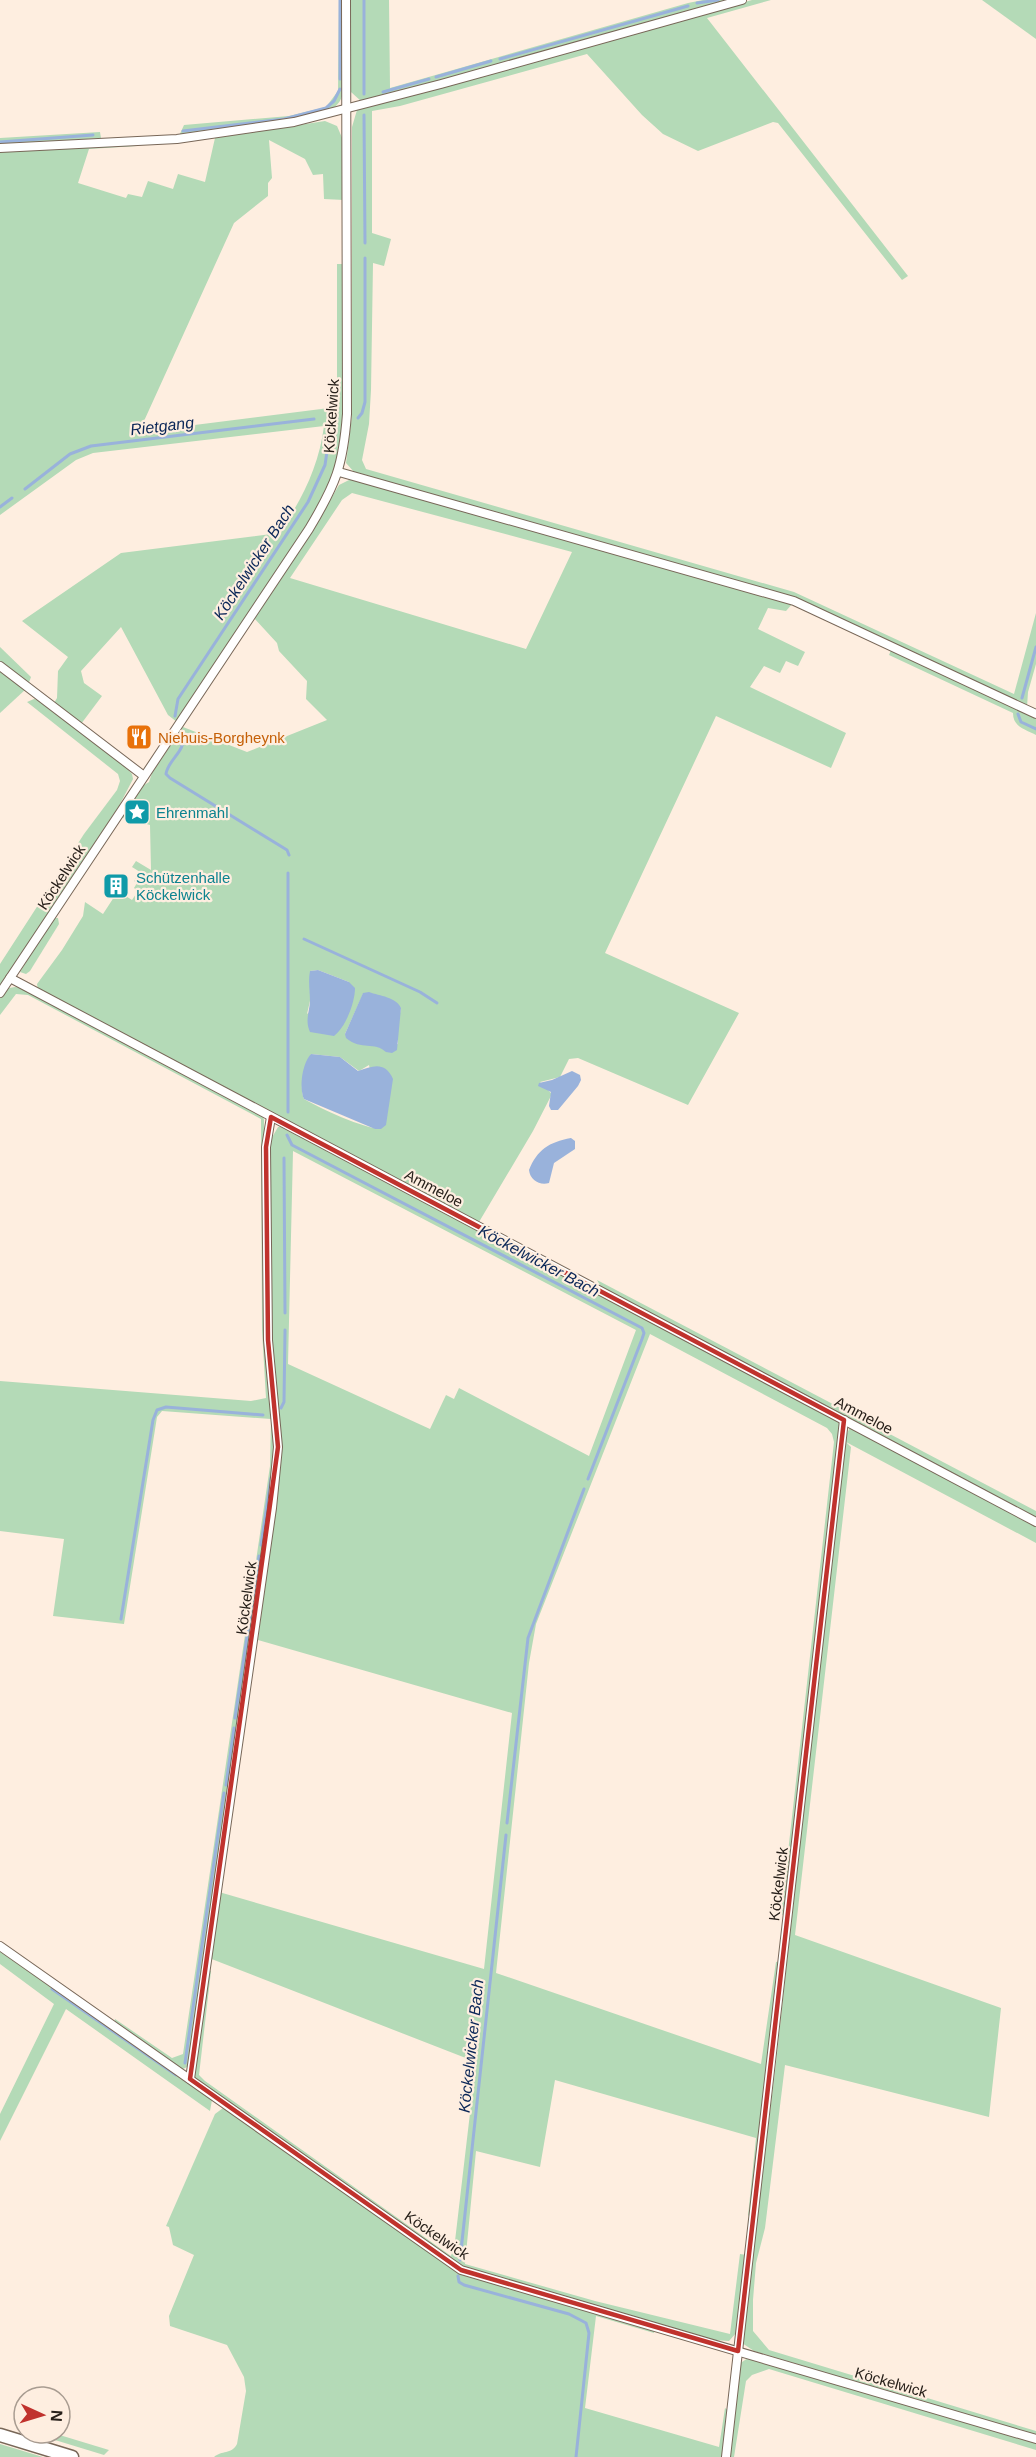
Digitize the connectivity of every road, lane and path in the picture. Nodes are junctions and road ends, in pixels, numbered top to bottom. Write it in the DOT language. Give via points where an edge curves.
graph roads {
  1 [pos="346,0"];
  2 [pos="742,0"];
  3 [pos="346,109"];
  4 [pos="0,148"];
  5 [pos="339,472"];
  6 [pos="0,666"];
  7 [pos="1036,714"];
  8 [pos="144,776"];
  9 [pos="10,978"];
  10 [pos="0,993"];
  11 [pos="271,1117"];
  12 [pos="844,1420"];
  13 [pos="1036,1522"];
  14 [pos="0,1946"];
  15 [pos="189,2079"];
  16 [pos="738,2351"];
  17 [pos="0,2435"];
  18 [pos="1036,2439"];
  19 [pos="72,2457"];
  20 [pos="726,2457"];
  1 -- 3 [label="street, Köckelwick"];
  2 -- 3 [label="street"];
  3 -- 4 [label="street" via="294,122 188,138"];
  3 -- 5 [label="street, Köckelwick" via="347,414"];
  5 -- 7 [label="street" via="794,602"];
  5 -- 8 [label="street, Köckelwick" via="309,529"];
  6 -- 8 [label="street"];
  8 -- 9 [label="street, Köckelwick"];
  9 -- 10 [label="street, Köckelwick"];
  9 -- 11 [label="street, Ammeloe"];
  11 -- 12 [label="street, Ammeloe"];
  11 -- 15 [label="street, Köckelwick" via="266,1147 268,1340 278,1448 273,1508"];
  12 -- 13 [label="street, Ammeloe"];
  12 -- 16 [label="street, Köckelwick"];
  14 -- 15 [label="street, Köckelwick"];
  15 -- 16 [label="street, Köckelwick" via="461,2270"];
  16 -- 18 [label="street, Köckelwick"];
  16 -- 20 [label="street, Köckelwick"];
  17 -- 19 [label="main road"];
}
